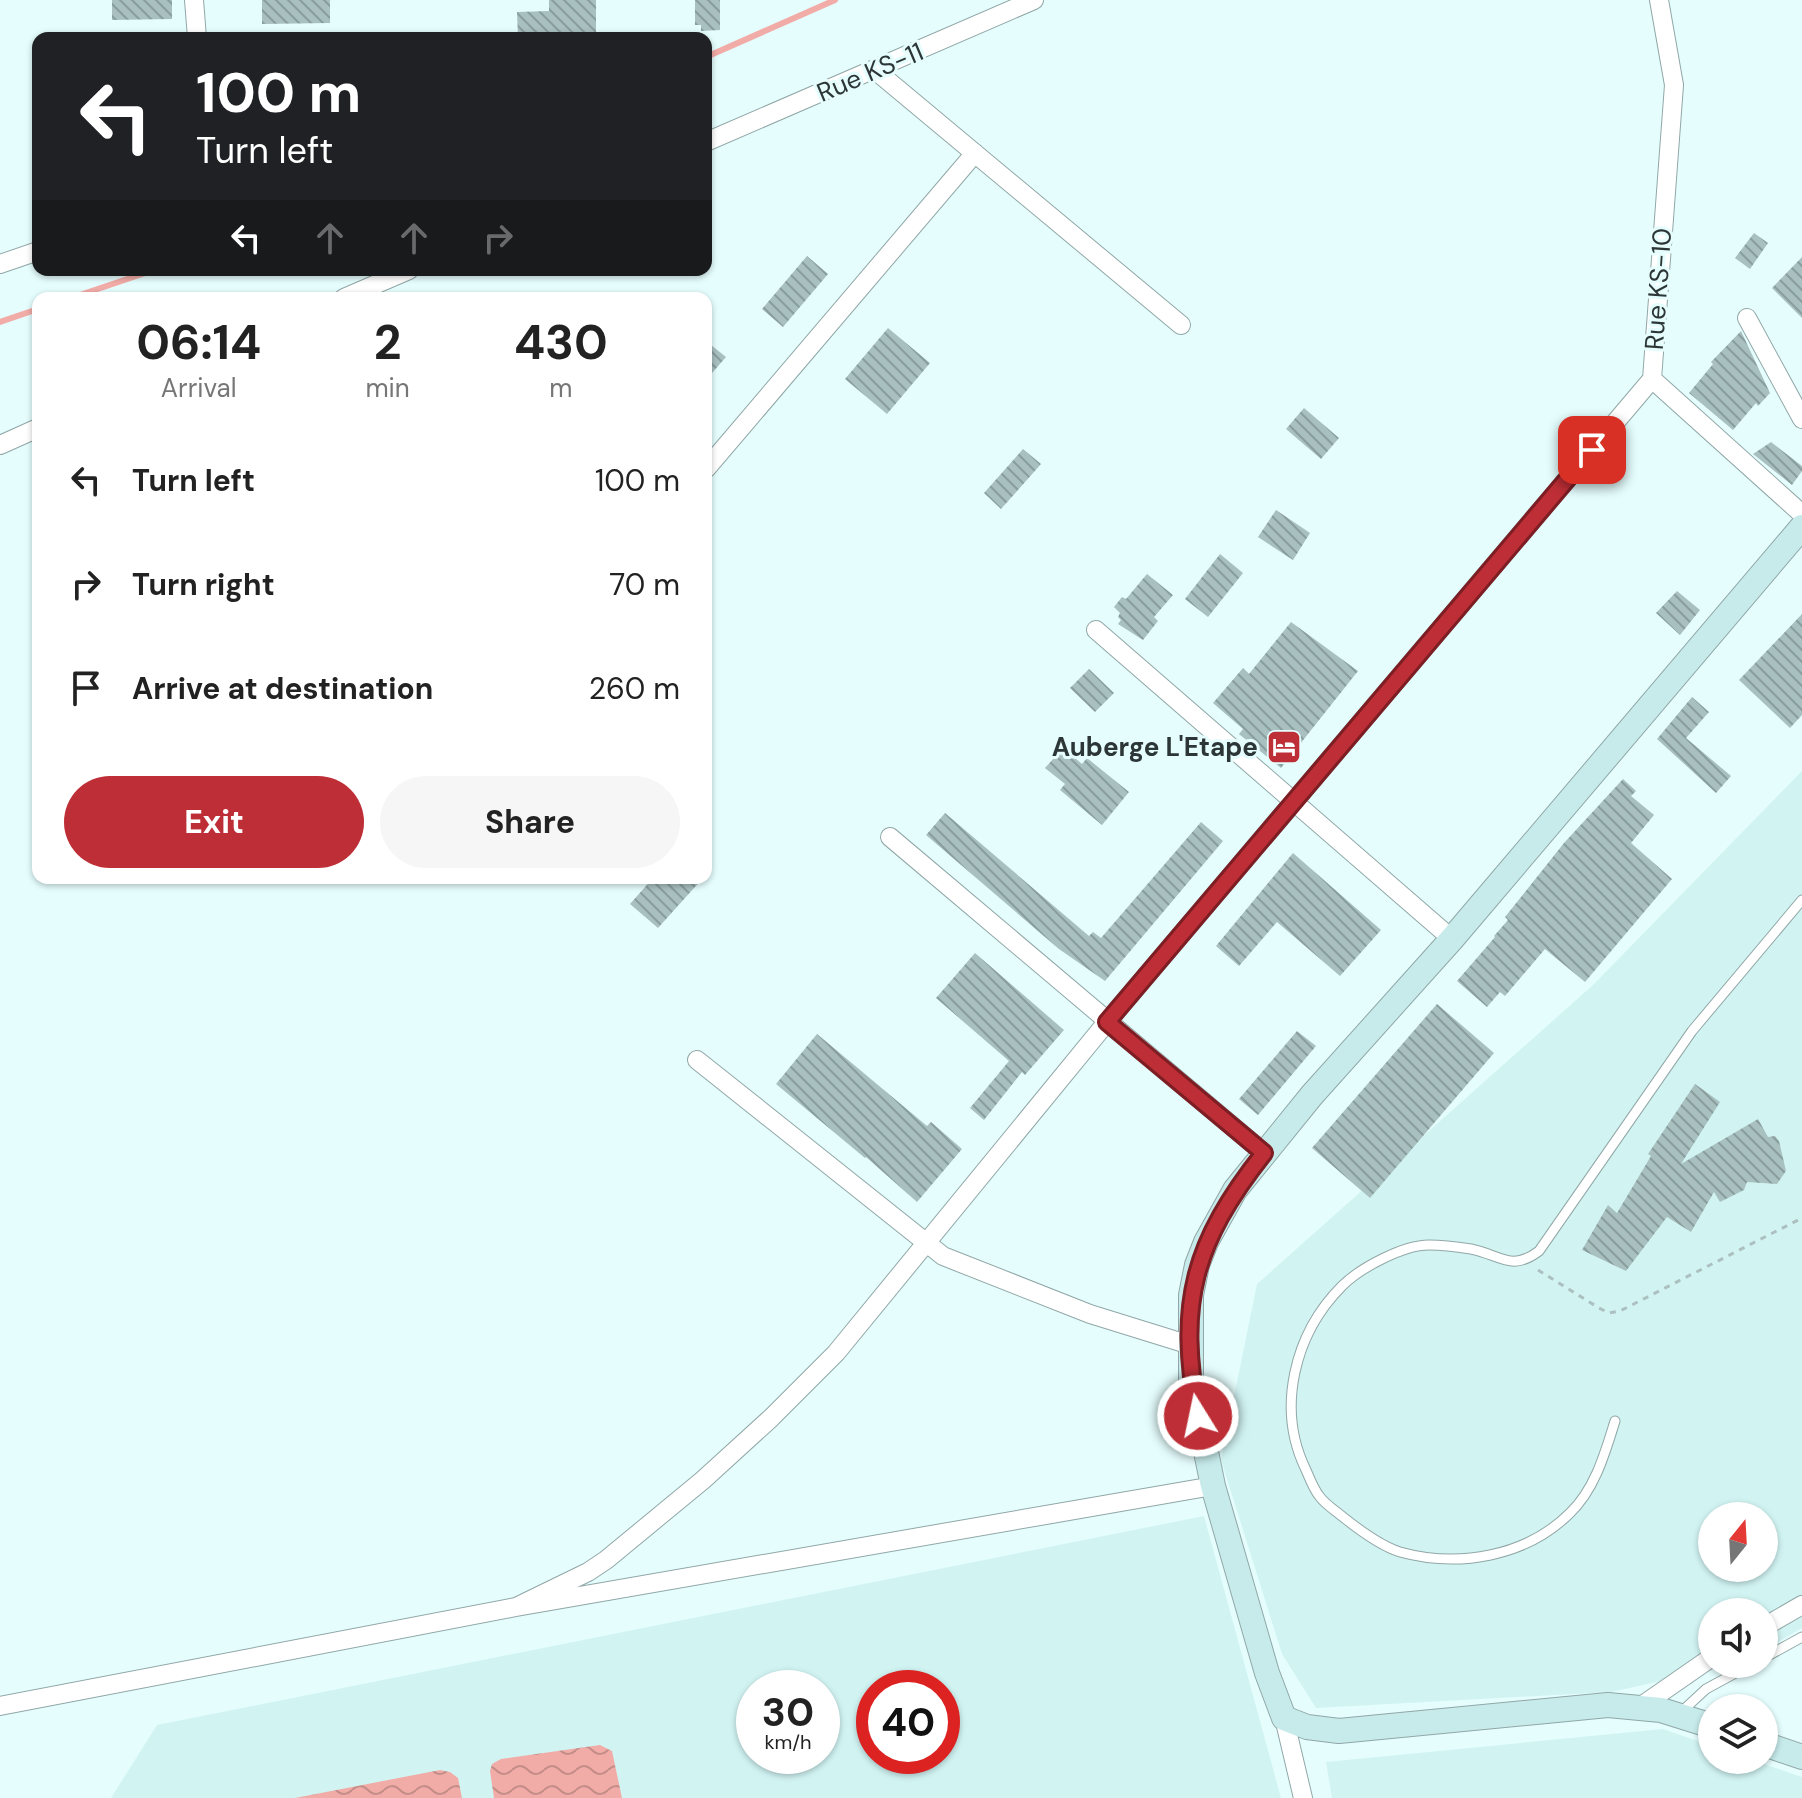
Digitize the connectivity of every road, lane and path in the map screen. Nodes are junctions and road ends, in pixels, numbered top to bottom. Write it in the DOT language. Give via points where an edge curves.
graph roads {
  1 [pos="194,0"];
  2 [pos="1034,0"];
  3 [pos="1659,0"];
  4 [pos="197,32"];
  5 [pos="875,70"];
  6 [pos="712,139"];
  7 [pos="975,153"];
  8 [pos="32,253"];
  9 [pos="0,264"];
  10 [pos="395,276"];
  11 [pos="358,292"];
  12 [pos="1747,318"];
  13 [pos="1181,325"];
  14 [pos="1652,379"];
  15 [pos="1802,419"];
  16 [pos="32,431"];
  17 [pos="0,445"];
  18 [pos="712,462"];
  19 [pos="1802,514"];
  20 [pos="1802,527"];
  21 [pos="1096,630"];
  22 [pos="1293,802"];
  23 [pos="890,837"];
  24 [pos="1802,900"];
  25 [pos="1452,939"];
  26 [pos="1107,1022"];
  27 [pos="697,1060"];
  28 [pos="1264,1153"];
  29 [pos="1802,1218"];
  30 [pos="926,1245"];
  31 [pos="1525,1262"];
  32 [pos="1190,1345"];
  33 [pos="1615,1421"];
  34 [pos="1213,1486"];
  35 [pos="1802,1605"];
  36 [pos="516,1607"];
  37 [pos="1778,1619"];
  38 [pos="1802,1637"];
  39 [pos="1778,1650"];
  40 [pos="1698,1667"];
  41 [pos="1726,1678"];
  42 [pos="0,1706"];
  43 [pos="1640,1707"];
  44 [pos="1678,1715"];
  45 [pos="1284,1718"];
  46 [pos="1698,1721"];
  47 [pos="1778,1749"];
  48 [pos="1802,1757"];
  49 [pos="1303,1798"];
  1 -- 4 [label="street"];
  2 -- 5 [label="street, Rue KS-11"];
  3 -- 14 [label="street, Rue KS-10" via="1674,85"];
  5 -- 6 [label="street, Rue KS-11"];
  5 -- 7 [label="street"];
  7 -- 13 [label="street"];
  7 -- 18 [label="street"];
  8 -- 9 [label="street"];
  10 -- 11 [label="street"];
  12 -- 15 [label="street"];
  14 -- 19 [label="street, Rue KS-10"];
  14 -- 22 [label="street"];
  16 -- 17 [label="street"];
  20 -- 25 [label="street"];
  21 -- 22 [label="street"];
  22 -- 25 [label="street"];
  22 -- 26 [label="street"];
  23 -- 26 [label="street"];
  24 -- 31 [label="lane" via="1692,1031 1539,1251"];
  25 -- 28 [label="street"];
  26 -- 28 [label="street"];
  26 -- 30 [label="street"];
  27 -- 30 [label="street"];
  28 -- 32 [label="street" via="1235,1190 1206,1242 1194,1279"];
  29 -- 31 [label="path" via="1609,1313"];
  30 -- 32 [label="street" via="960,1265"];
  30 -- 36 [label="street" via="836,1353 703,1480 606,1560"];
  31 -- 33 [label="lane" via="1426,1245 1382,1259 1343,1285 1314,1321 1296,1363 1290,1409 1298,1455 1319,1497 1397,1551 1447,1559 1489,1557 1535,1538 1570,1513 1592,1484"];
  32 -- 34 [label="street" via="1191,1378"];
  34 -- 36 [label="street"];
  34 -- 45 [label="street"];
  35 -- 37 [label="street"];
  36 -- 42 [label="street"];
  38 -- 39 [label="lane"];
  40 -- 43 [label="street"];
  41 -- 44 [label="lane"];
  43 -- 44 [label="street"];
  43 -- 45 [label="street" via="1608,1705 1339,1731"];
  44 -- 46 [label="street"];
  45 -- 49 [label="street"];
  47 -- 48 [label="street"];
}
